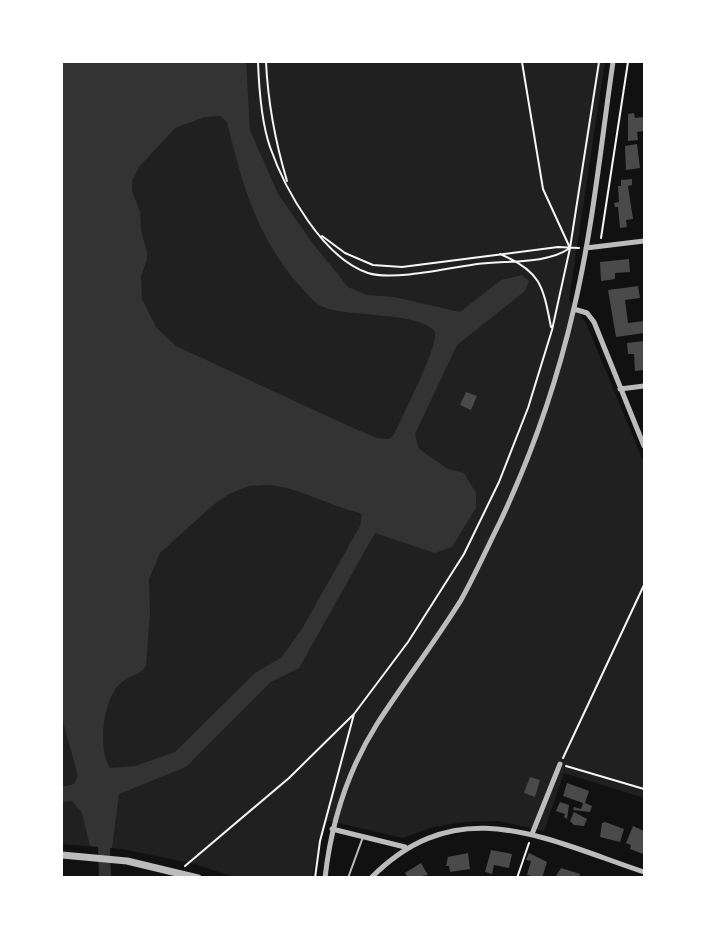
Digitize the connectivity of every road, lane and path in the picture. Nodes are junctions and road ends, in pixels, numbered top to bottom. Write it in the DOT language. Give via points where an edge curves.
graph roads {
  1 [pos="258,62"];
  2 [pos="266,62"];
  3 [pos="522,62"];
  4 [pos="599,62"];
  5 [pos="613,62"];
  6 [pos="628,62"];
  7 [pos="290,190"];
  8 [pos="315,230"];
  9 [pos="645,241"];
  10 [pos="600,247"];
  11 [pos="570,248"];
  12 [pos="586,249"];
  13 [pos="500,254"];
  14 [pos="517,261"];
  15 [pos="574,309"];
  16 [pos="552,330"];
  17 [pos="645,386"];
  18 [pos="620,389"];
  19 [pos="645,446"];
  20 [pos="645,585"];
  21 [pos="354,714"];
  22 [pos="560,764"];
  23 [pos="645,789"];
  24 [pos="332,829"];
  25 [pos="532,834"];
  26 [pos="363,837"];
  27 [pos="405,847"];
  28 [pos="62,855"];
  29 [pos="178,872"];
  30 [pos="645,872"];
  31 [pos="198,878"];
  32 [pos="315,878"];
  33 [pos="325,878"];
  34 [pos="348,878"];
  35 [pos="370,878"];
  36 [pos="517,878"];
  1 -- 7 [label="path" via="269,146"];
  2 -- 7 [label="path" via="267,100"];
  3 -- 11 [label="path" via="543,189"];
  4 -- 11 [label="path"];
  5 -- 12 [label="street"];
  6 -- 10 [label="path"];
  7 -- 8 [label="path"];
  8 -- 13 [label="path" via="345,253 373,265 402,267"];
  8 -- 14 [label="path" via="343,260 369,273 404,274"];
  9 -- 10 [label="street"];
  10 -- 12 [label="street"];
  11 -- 12 [label="path"];
  11 -- 13 [label="path"];
  11 -- 14 [label="path" via="562,254"];
  11 -- 16 [label="path"];
  12 -- 15 [label="street"];
  13 -- 14 [label="path"];
  14 -- 16 [label="path" via="536,275 544,291"];
  15 -- 18 [label="street" via="587,313 594,322"];
  15 -- 24 [label="street" via="549,399 500,521 461,599 376,726 356,764"];
  16 -- 21 [label="path" via="520,429 464,554 408,642"];
  17 -- 18 [label="street"];
  18 -- 19 [label="street"];
  20 -- 22 [label="path"];
  21 -- 29 [label="path" via="289,778"];
  21 -- 32 [label="path" via="320,841"];
  22 -- 23 [label="path"];
  22 -- 25 [label="street"];
  24 -- 26 [label="street"];
  24 -- 33 [label="street"];
  25 -- 27 [label="street" via="481,826 431,836"];
  25 -- 30 [label="street"];
  25 -- 36 [label="path"];
  26 -- 27 [label="street"];
  26 -- 34 [label="lane"];
  27 -- 35 [label="street"];
  28 -- 29 [label="street" via="127,861"];
  29 -- 31 [label="street"];
}
